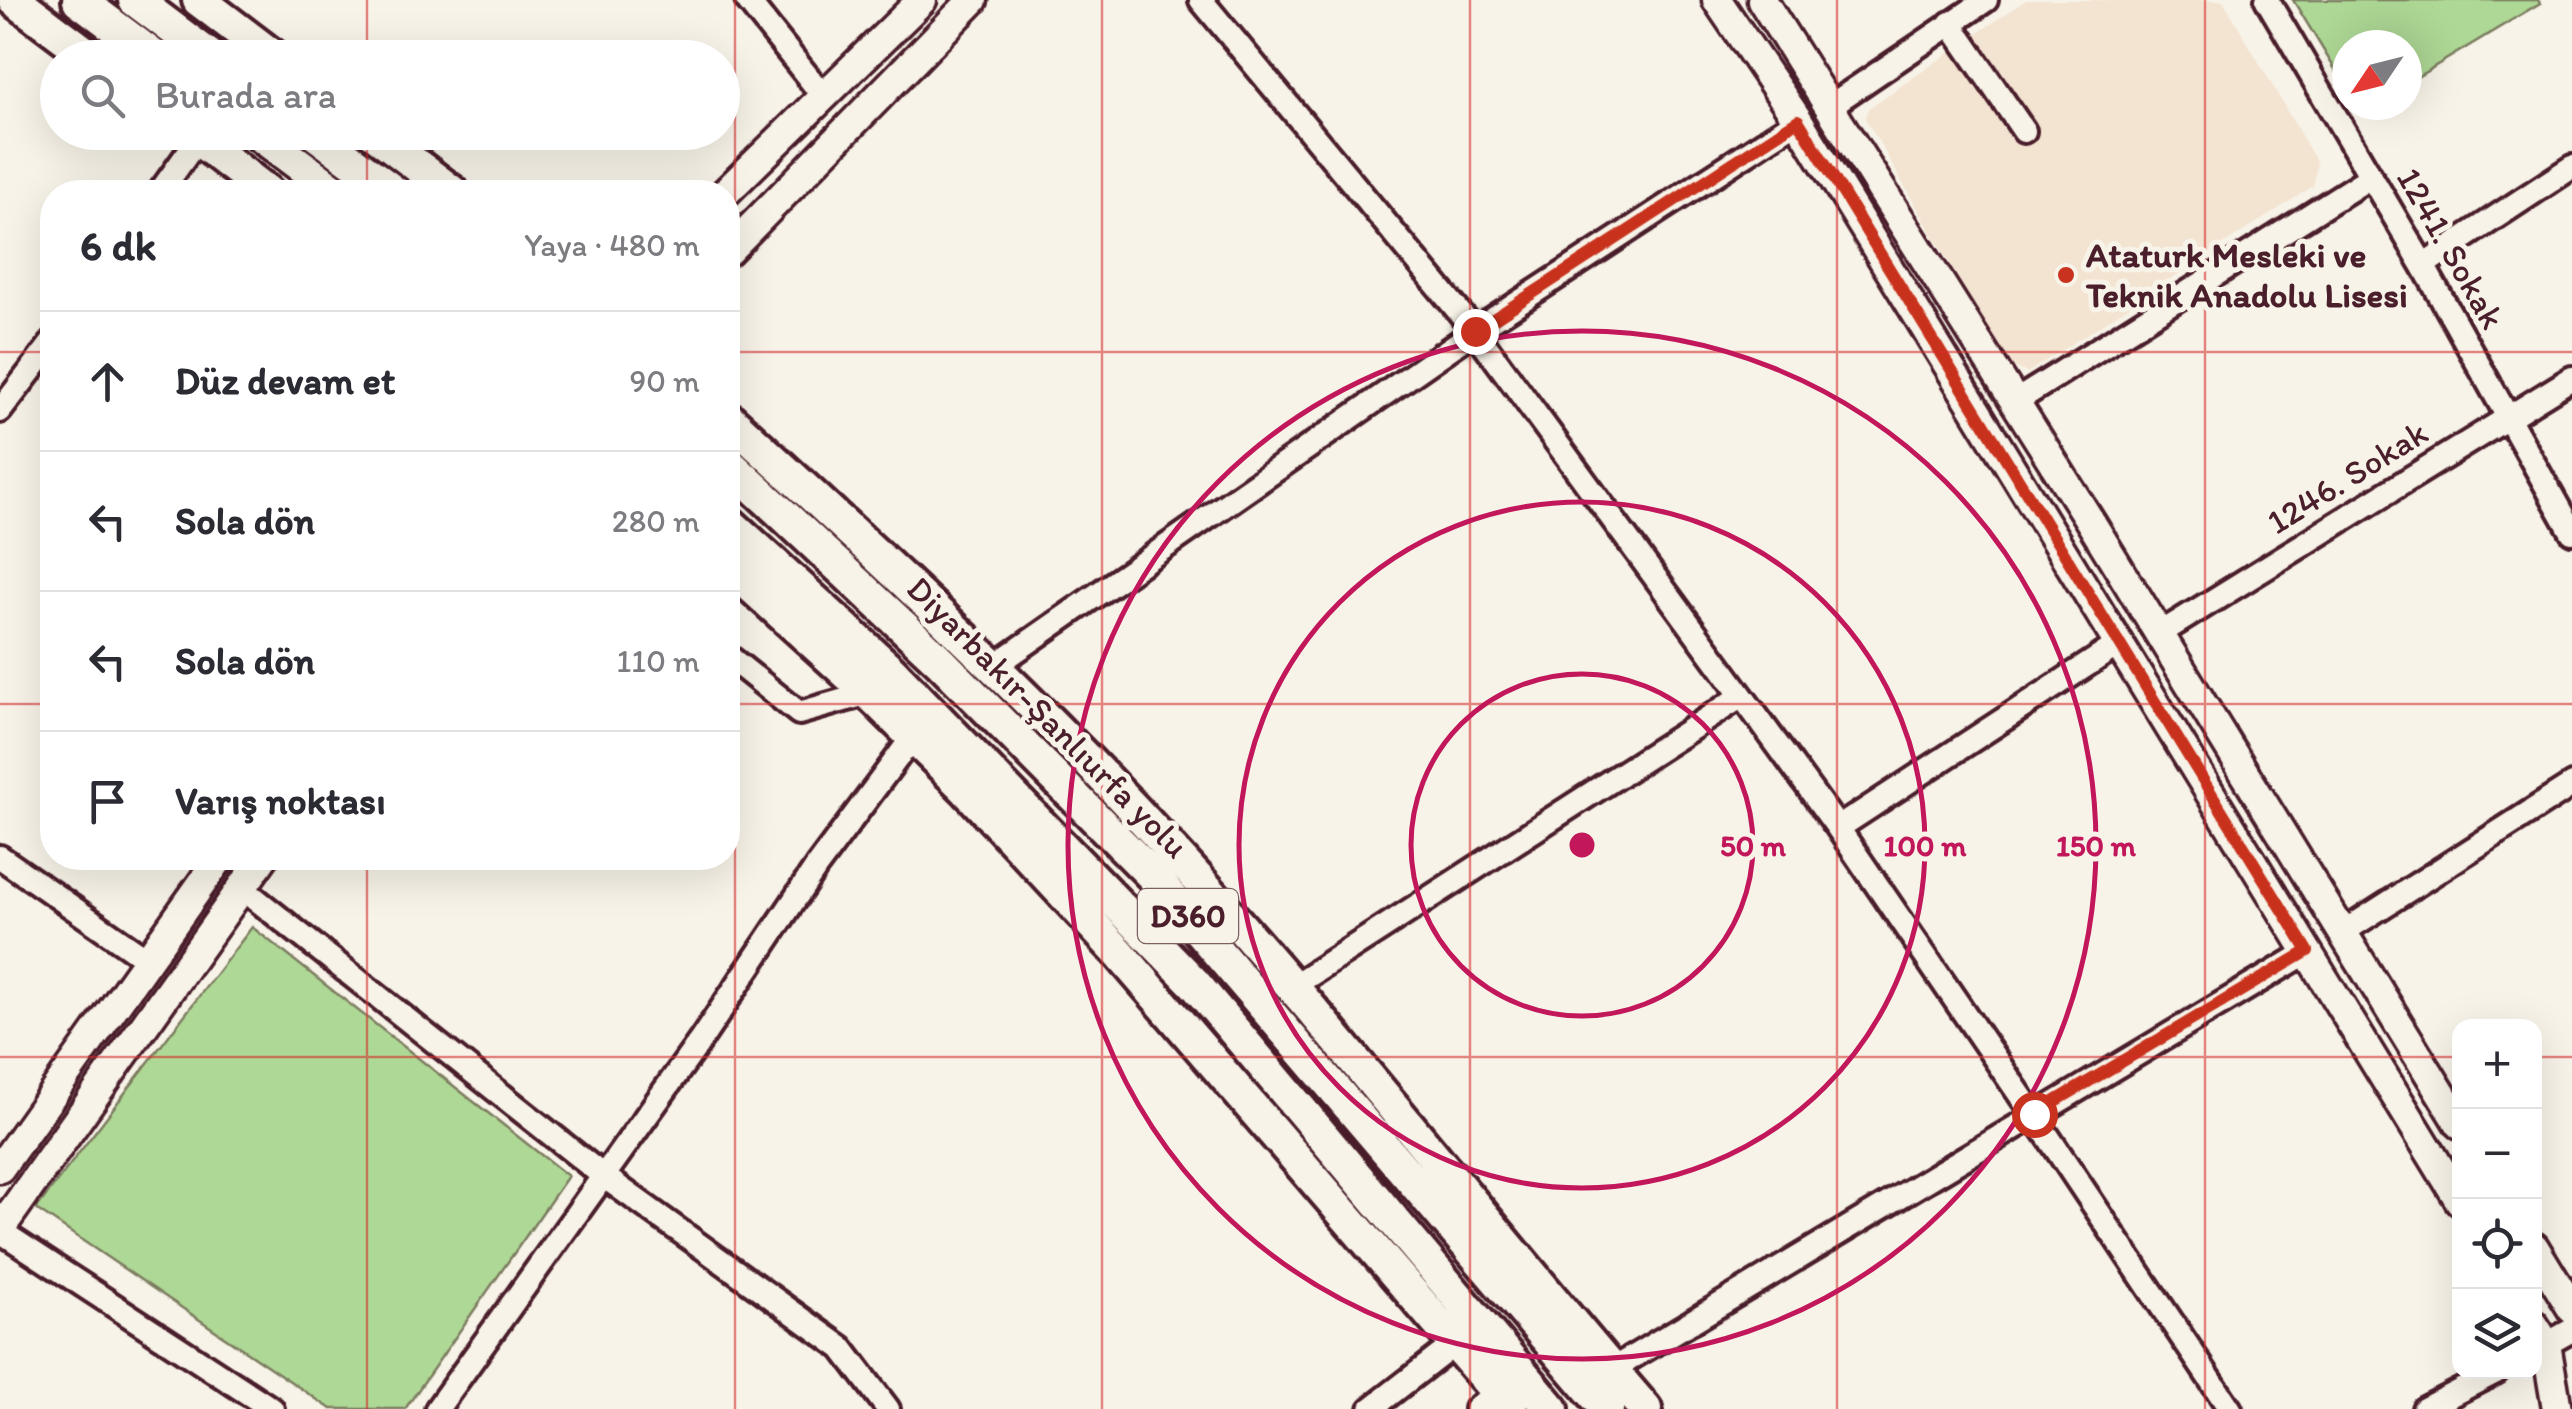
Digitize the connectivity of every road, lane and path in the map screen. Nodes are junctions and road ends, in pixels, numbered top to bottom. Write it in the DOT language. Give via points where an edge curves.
graph roads {
  1 [pos="16,0"];
  2 [pos="79,0"];
  3 [pos="135,0"];
  4 [pos="199,0"];
  5 [pos="747,0"];
  6 [pos="922,0"];
  7 [pos="974,0"];
  8 [pos="1201,0"];
  9 [pos="1717,0"];
  10 [pos="1762,0"];
  11 [pos="1986,0"];
  12 [pos="2268,0"];
  13 [pos="1950,24"];
  14 [pos="68,40"];
  15 [pos="132,40"];
  16 [pos="188,40"];
  17 [pos="251,40"];
  18 [pos="824,97"];
  19 [pos="1830,106"];
  20 [pos="1798,120"];
  21 [pos="2024,131"];
  22 [pos="186,150"];
  23 [pos="212,150"];
  24 [pos="280,150"];
  25 [pos="337,150"];
  26 [pos="397,150"];
  27 [pos="2572,167"];
  28 [pos="2370,177"];
  29 [pos="167,180"];
  30 [pos="251,180"];
  31 [pos="320,180"];
  32 [pos="378,180"];
  33 [pos="436,180"];
  34 [pos="738,180"];
  35 [pos="740,239"];
  36 [pos="2423,265"];
  37 [pos="1475,331"];
  38 [pos="40,359"];
  39 [pos="2572,378"];
  40 [pos="2013,403"];
  41 [pos="0,412"];
  42 [pos="2508,418"];
  43 [pos="740,429"];
  44 [pos="740,474"];
  45 [pos="2572,532"];
  46 [pos="740,533"];
  47 [pos="740,576"];
  48 [pos="2159,634"];
  49 [pos="2119,644"];
  50 [pos="740,666"];
  51 [pos="994,666"];
  52 [pos="868,693"];
  53 [pos="1742,696"];
  54 [pos="912,738"];
  55 [pos="2572,785"];
  56 [pos="1838,828"];
  57 [pos="0,858"];
  58 [pos="212,870"];
  59 [pos="255,870"];
  60 [pos="242,888"];
  61 [pos="2342,932"];
  62 [pos="2308,951"];
  63 [pos="148,960"];
  64 [pos="1293,986"];
  65 [pos="2452,1111"];
  66 [pos="2034,1114"];
  67 [pos="0,1168"];
  68 [pos="602,1175"];
  69 [pos="2459,1199"];
  70 [pos="0,1230"];
  71 [pos="2542,1260"];
  72 [pos="2572,1309"];
  73 [pos="2572,1330"];
  74 [pos="2542,1339"];
  75 [pos="1456,1343"];
  76 [pos="2542,1355"];
  77 [pos="1611,1370"];
  78 [pos="2482,1379"];
  79 [pos="1495,1403"];
  80 [pos="272,1409"];
  81 [pos="437,1409"];
  82 [pos="888,1409"];
  83 [pos="1371,1409"];
  84 [pos="1552,1409"];
  85 [pos="1607,1409"];
  86 [pos="1645,1409"];
  87 [pos="2230,1409"];
  88 [pos="2424,1409"];
  89 [pos="2557,1409"];
  1 -- 14 [label="highway"];
  2 -- 15 [label="highway"];
  3 -- 16 [label="highway"];
  4 -- 17 [label="highway"];
  5 -- 18 [label="street"];
  6 -- 18 [label="main road"];
  7 -- 35 [label="main road"];
  8 -- 37 [label="street"];
  9 -- 20 [label="main road"];
  10 -- 19 [label="main road"];
  11 -- 13 [label="street"];
  12 -- 28 [label="street, 1241. Sokak"];
  13 -- 19 [label="street"];
  13 -- 21 [label="street"];
  18 -- 34 [label="main road"];
  19 -- 40 [label="main road"];
  20 -- 37 [label="street"];
  20 -- 49 [label="main road"];
  22 -- 29 [label="street"];
  23 -- 30 [label="highway"];
  24 -- 31 [label="highway"];
  25 -- 32 [label="highway"];
  26 -- 33 [label="highway"];
  27 -- 36 [label="street"];
  28 -- 36 [label="street, 1241. Sokak"];
  28 -- 40 [label="street"];
  36 -- 42 [label="street, 1241. Sokak"];
  37 -- 51 [label="street"];
  37 -- 53 [label="street"];
  38 -- 41 [label="street"];
  39 -- 42 [label="street, 1246. Sokak"];
  40 -- 48 [label="main road"];
  42 -- 45 [label="street, 1241. Sokak"];
  42 -- 48 [label="street, 1246. Sokak"];
  43 -- 51 [label="highway"];
  44 -- 85 [label="highway, Diyarbakır-Şanlıurfa yolu / D360" via="1153,876"];
  46 -- 84 [label="highway, D360" via="890,670 1195,984"];
  47 -- 52 [label="highway"];
  48 -- 61 [label="main road"];
  49 -- 56 [label="street"];
  49 -- 62 [label="main road"];
  50 -- 52 [label="street" via="799,713"];
  51 -- 64 [label="highway" via="1156,832"];
  52 -- 54 [label="highway"];
  53 -- 56 [label="street"];
  53 -- 64 [label="street"];
  54 -- 68 [label="street"];
  54 -- 75 [label="highway" via="1120,954"];
  55 -- 61 [label="street"];
  56 -- 66 [label="street"];
  57 -- 63 [label="street"];
  58 -- 63 [label="main road"];
  59 -- 60 [label="main road"];
  60 -- 68 [label="street"];
  60 -- 70 [label="main road"];
  61 -- 65 [label="main road"];
  62 -- 66 [label="street"];
  62 -- 69 [label="main road"];
  63 -- 67 [label="main road"];
  64 -- 77 [label="highway"];
  66 -- 77 [label="street"];
  66 -- 87 [label="street"];
  68 -- 81 [label="street"];
  68 -- 82 [label="street" via="842,1348"];
  70 -- 80 [label="street"];
  71 -- 72 [label="main road"];
  73 -- 74 [label="street"];
  75 -- 79 [label="highway"];
  75 -- 83 [label="street"];
  76 -- 89 [label="main road"];
  77 -- 86 [label="highway"];
  78 -- 88 [label="street"];
}
